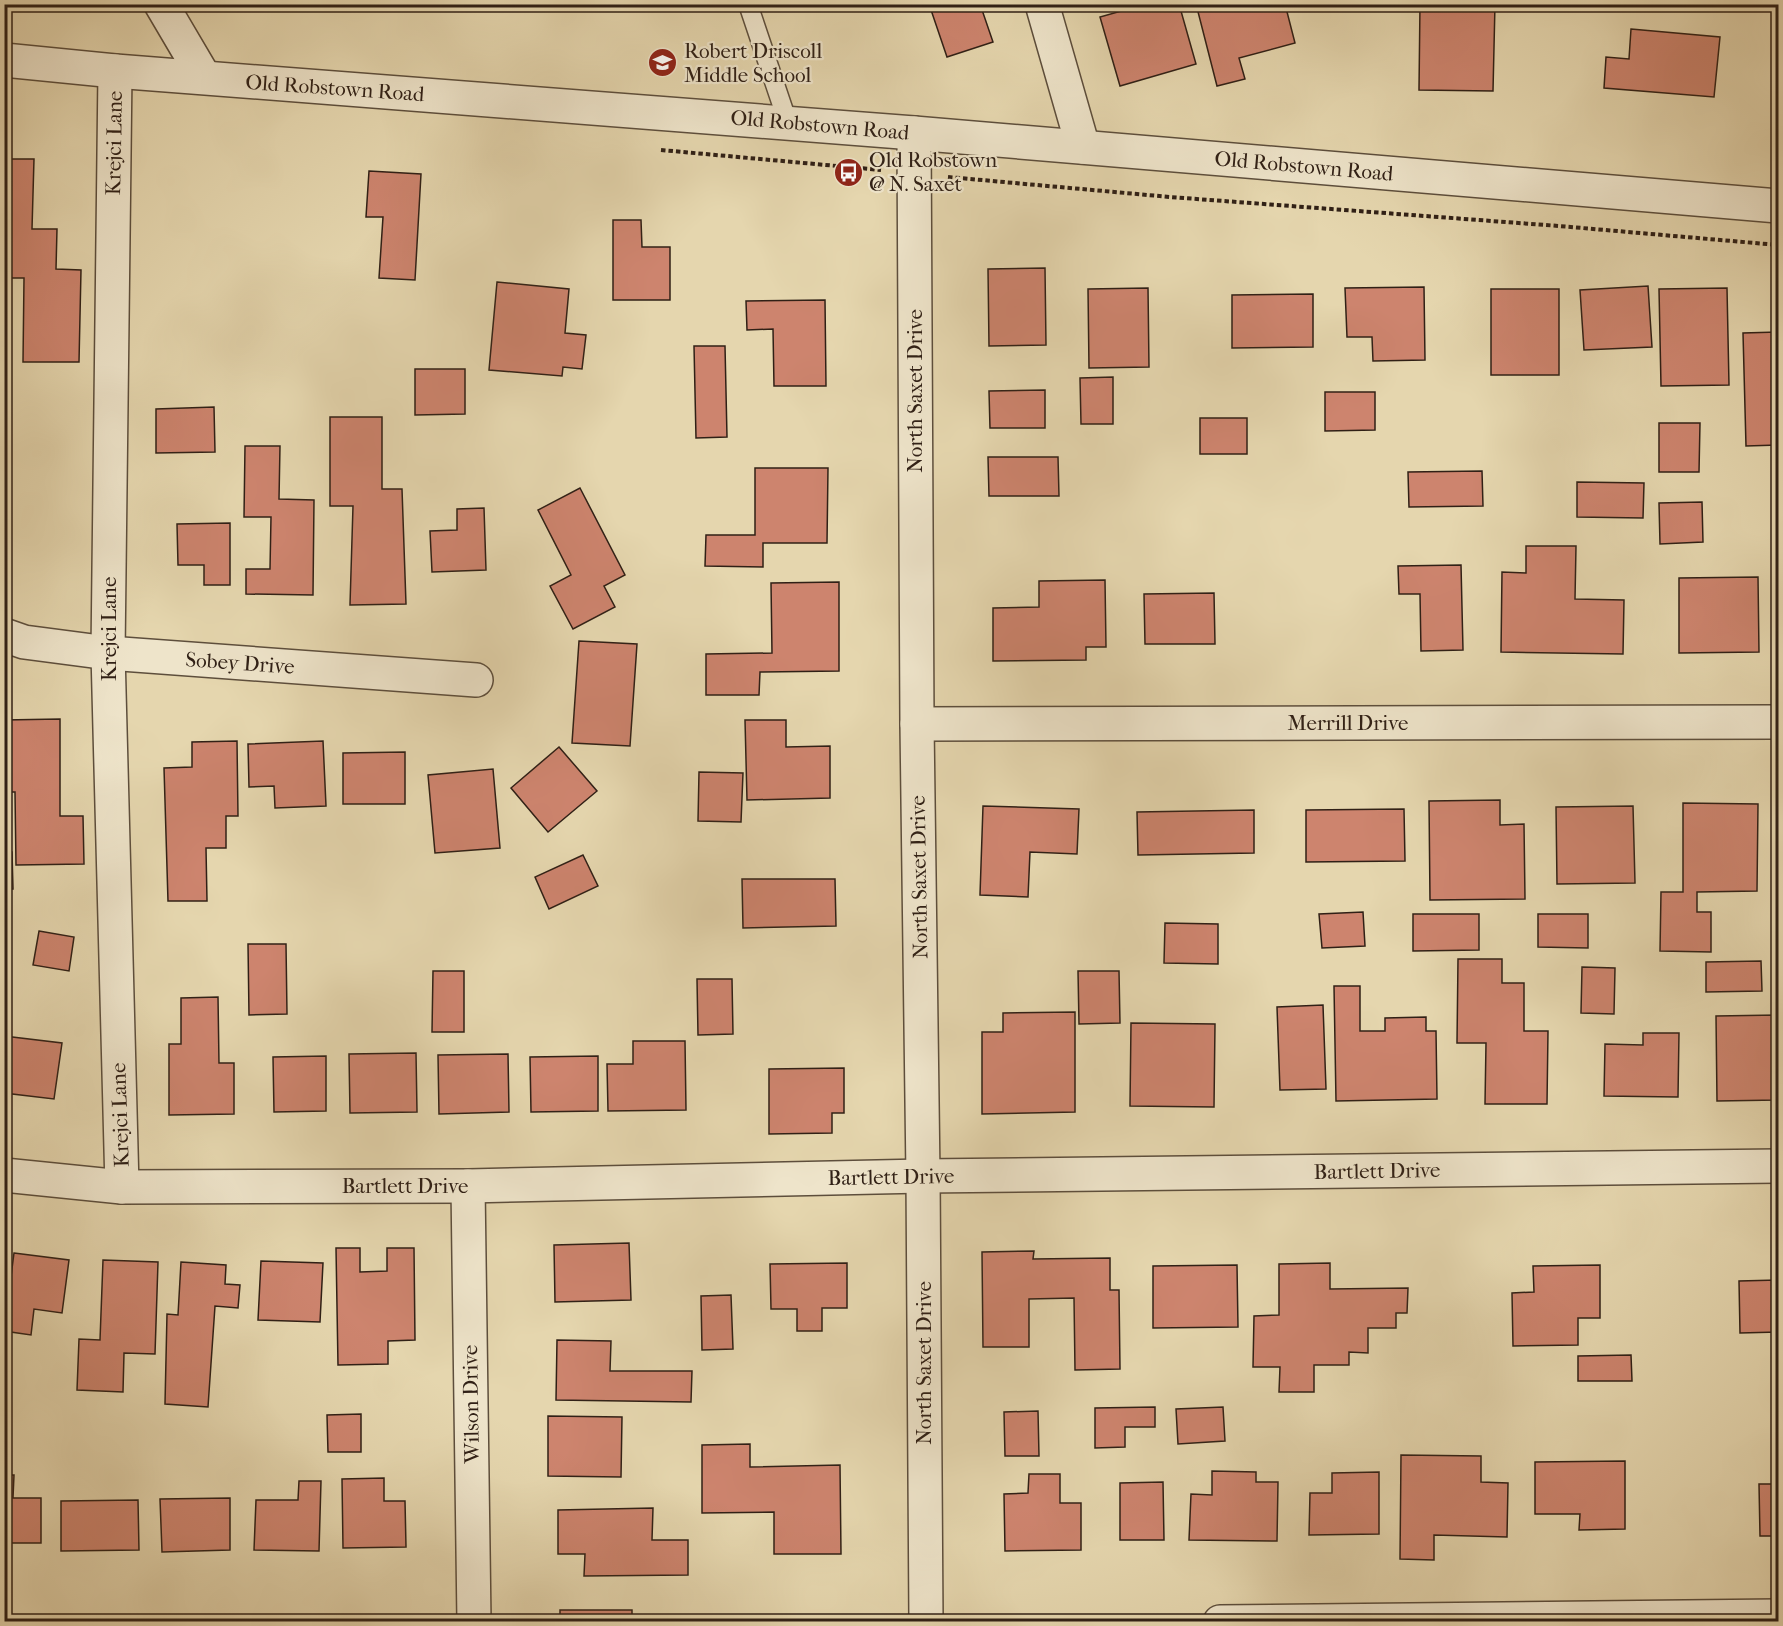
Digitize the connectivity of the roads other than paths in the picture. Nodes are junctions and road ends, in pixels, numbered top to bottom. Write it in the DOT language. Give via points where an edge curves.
graph roads {
  1 [pos="161,4"];
  2 [pos="748,4"];
  3 [pos="1042,4"];
  4 [pos="4,60"];
  5 [pos="115,71"];
  6 [pos="204,77"];
  7 [pos="788,123"];
  8 [pos="914,133"];
  9 [pos="1083,147"];
  10 [pos="1779,206"];
  11 [pos="4,636"];
  12 [pos="108,653"];
  13 [pos="476,680"];
  14 [pos="1779,722"];
  15 [pos="916,724"];
  16 [pos="1779,1166"];
  17 [pos="4,1175"];
  18 [pos="923,1176"];
  19 [pos="468,1186"];
  20 [pos="122,1187"];
  21 [pos="1779,1616"];
  22 [pos="474,1622"];
  23 [pos="926,1622"];
  24 [pos="1220,1622"];
  1 -- 6 [label="street"];
  2 -- 7 [label="lane"];
  3 -- 9 [label="street"];
  4 -- 5 [label="street, Old Robstown Road"];
  5 -- 6 [label="street, Old Robstown Road"];
  5 -- 12 [label="street, Krejci Lane"];
  6 -- 7 [label="street, Old Robstown Road"];
  7 -- 8 [label="street, Old Robstown Road"];
  8 -- 9 [label="street, Old Robstown Road"];
  8 -- 15 [label="street, North Saxet Drive"];
  9 -- 10 [label="street, Old Robstown Road"];
  11 -- 12 [label="street, Sobey Drive"];
  12 -- 13 [label="street, Sobey Drive"];
  12 -- 20 [label="street, Krejci Lane"];
  14 -- 15 [label="street, Merrill Drive"];
  15 -- 18 [label="street, North Saxet Drive"];
  16 -- 18 [label="street, Bartlett Drive"];
  17 -- 20 [label="street, Bartlett Drive"];
  18 -- 19 [label="street, Bartlett Drive"];
  18 -- 23 [label="street, North Saxet Drive"];
  19 -- 20 [label="street, Bartlett Drive"];
  19 -- 22 [label="street, Wilson Drive"];
  21 -- 24 [label="street"];
}
